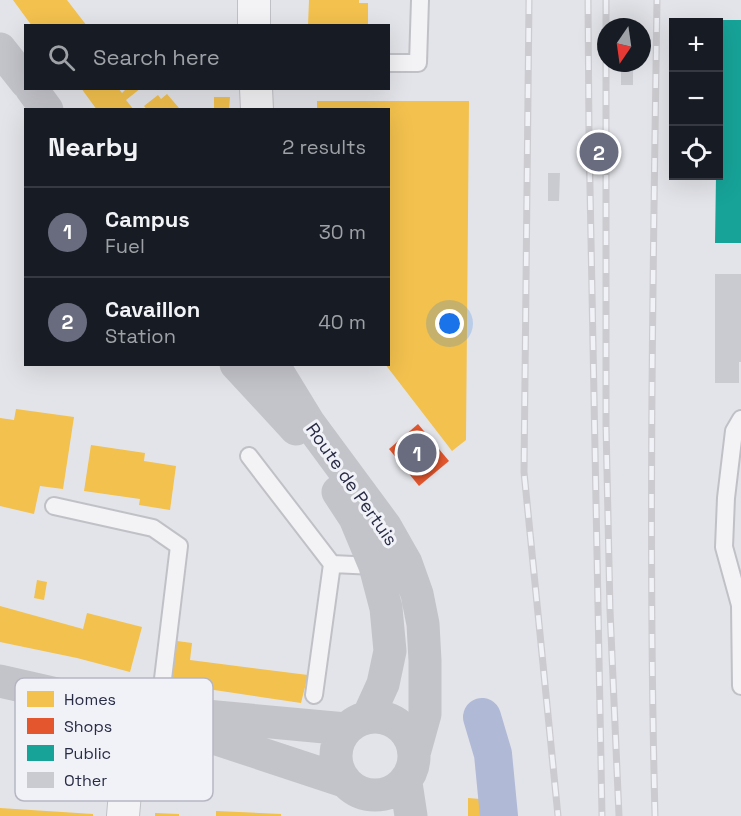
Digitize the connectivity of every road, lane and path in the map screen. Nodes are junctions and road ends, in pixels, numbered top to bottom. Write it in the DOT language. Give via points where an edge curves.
graph roads {
  1 [pos="254,0"];
  2 [pos="420,0"];
  3 [pos="254,24"];
  4 [pos="0,49"];
  5 [pos="390,63"];
  6 [pos="24,79"];
  7 [pos="32,90"];
  8 [pos="256,90"];
  9 [pos="46,108"];
  10 [pos="257,108"];
  11 [pos="238,366"];
  12 [pos="275,366"];
  13 [pos="741,418"];
  14 [pos="249,456"];
  15 [pos="54,506"];
  16 [pos="332,564"];
  17 [pos="375,566"];
  18 [pos="153,678"];
  19 [pos="0,681"];
  20 [pos="15,684"];
  21 [pos="741,686"];
  22 [pos="314,695"];
  23 [pos="213,715"];
  24 [pos="357,723"];
  25 [pos="213,735"];
  26 [pos="415,750"];
  27 [pos="344,781"];
  28 [pos="406,783"];
  29 [pos="126,801"];
  30 [pos="377,806"];
  31 [pos="123,816"];
  32 [pos="411,816"];
  1 -- 3 [label="street"];
  2 -- 5 [label="lane" via="418,63"];
  4 -- 6 [label="main road"];
  7 -- 9 [label="main road"];
  8 -- 10 [label="street"];
  11 -- 17 [label="main road, Route de Pertuis" via="297,431 355,518"];
  12 -- 26 [label="main road, Route de Pertuis" via="309,423 385,526 406,563 423,624 425,661 425,714"];
  13 -- 21 [label="lane" via="734,431 724,547 740,605"];
  14 -- 16 [label="lane"];
  15 -- 18 [label="lane" via="153,528 179,546"];
  16 -- 17 [label="lane"];
  16 -- 22 [label="lane"];
  17 -- 24 [label="main road, Route de Pertuis" via="387,608 390,651 383,684"];
  19 -- 20 [label="main road"];
  23 -- 24 [label="main road"];
  24 -- 26 [label="main road" via="381,717 397,723"];
  24 -- 27 [label="main road" via="339,740 335,754"];
  25 -- 27 [label="main road"];
  26 -- 28 [label="main road" via="416,760"];
  27 -- 30 [label="main road"];
  28 -- 30 [label="main road" via="383,795"];
  28 -- 32 [label="main road"];
  29 -- 31 [label="street"];
}
